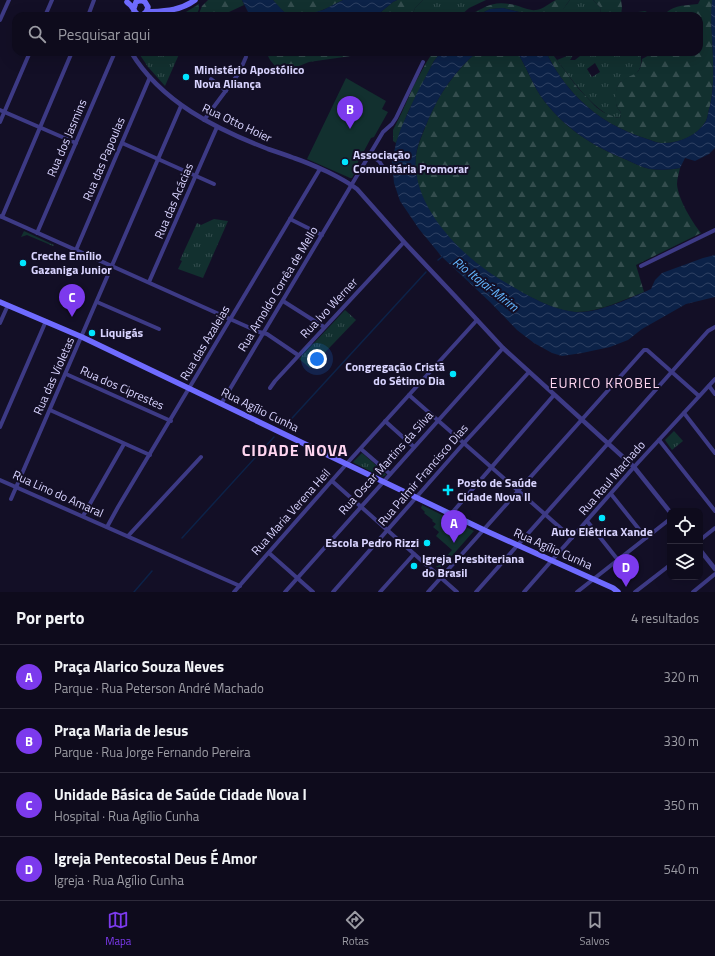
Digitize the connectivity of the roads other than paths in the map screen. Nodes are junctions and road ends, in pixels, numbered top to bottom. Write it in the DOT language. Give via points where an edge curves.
graph roads {
  1 [pos="8,0"];
  2 [pos="52,0"];
  3 [pos="94,0"];
  4 [pos="195,0"];
  5 [pos="125,1"];
  6 [pos="146,2"];
  7 [pos="135,6"];
  8 [pos="164,11"];
  9 [pos="47,12"];
  10 [pos="90,12"];
  11 [pos="147,12"];
  12 [pos="0,20"];
  13 [pos="28,56"];
  14 [pos="70,56"];
  15 [pos="113,56"];
  16 [pos="134,56"];
  17 [pos="246,57"];
  18 [pos="423,62"];
  19 [pos="150,77"];
  20 [pos="211,79"];
  21 [pos="226,91"];
  22 [pos="181,106"];
  23 [pos="2,111"];
  24 [pos="204,120"];
  25 [pos="0,122"];
  26 [pos="40,127"];
  27 [pos="217,127"];
  28 [pos="76,143"];
  29 [pos="122,143"];
  30 [pos="369,154"];
  31 [pos="158,159"];
  32 [pos="320,169"];
  33 [pos="385,170"];
  34 [pos="195,176"];
  35 [pos="214,184"];
  36 [pos="352,185"];
  37 [pos="1,216"];
  38 [pos="290,219"];
  39 [pos="715,230"];
  40 [pos="37,233"];
  41 [pos="322,235"];
  42 [pos="404,242"];
  43 [pos="76,250"];
  44 [pos="112,266"];
  45 [pos="640,266"];
  46 [pos="149,282"];
  47 [pos="283,301"];
  48 [pos="0,302"];
  49 [pos="97,302"];
  50 [pos="8,305"];
  51 [pos="231,319"];
  52 [pos="477,320"];
  53 [pos="46,321"];
  54 [pos="0,323"];
  55 [pos="324,327"];
  56 [pos="715,327"];
  57 [pos="159,329"];
  58 [pos="264,333"];
  59 [pos="82,337"];
  60 [pos="502,348"];
  61 [pos="298,355"];
  62 [pos="529,372"];
  63 [pos="672,372"];
  64 [pos="66,374"];
  65 [pos="715,379"];
  66 [pos="709,386"];
  67 [pos="270,388"];
  68 [pos="189,389"];
  69 [pos="715,394"];
  70 [pos="409,395"];
  71 [pos="554,395"];
  72 [pos="699,396"];
  73 [pos="221,404"];
  74 [pos="50,410"];
  75 [pos="684,413"];
  76 [pos="438,420"];
  77 [pos="582,420"];
  78 [pos="171,421"];
  79 [pos="386,421"];
  80 [pos="0,427"];
  81 [pos="659,440"];
  82 [pos="464,443"];
  83 [pos="608,443"];
  84 [pos="124,444"];
  85 [pos="414,447"];
  86 [pos="361,449"];
  87 [pos="715,453"];
  88 [pos="150,455"];
  89 [pos="201,457"];
  90 [pos="347,464"];
  91 [pos="491,467"];
  92 [pos="634,467"];
  93 [pos="390,474"];
  94 [pos="0,480"];
  95 [pos="332,481"];
  96 [pos="383,481"];
  97 [pos="17,487"];
  98 [pos="518,491"];
  99 [pos="611,494"];
  100 [pos="417,498"];
  101 [pos="12,499"];
  102 [pos="361,507"];
  103 [pos="667,508"];
  104 [pos="715,511"];
  105 [pos="451,514"];
  106 [pos="545,515"];
  107 [pos="82,516"];
  108 [pos="587,521"];
  109 [pos="667,521"];
  110 [pos="107,527"];
  111 [pos="715,528"];
  112 [pos="388,530"];
  113 [pos="484,530"];
  114 [pos="128,536"];
  115 [pos="572,538"];
  116 [pos="646,538"];
  117 [pos="703,538"];
  118 [pos="518,545"];
  119 [pos="269,553"];
  120 [pos="414,554"];
  121 [pos="703,554"];
  122 [pos="618,560"];
  123 [pos="552,561"];
  124 [pos="667,566"];
  125 [pos="715,569"];
  126 [pos="715,574"];
  127 [pos="297,578"];
  128 [pos="441,578"];
  129 [pos="593,579"];
  130 [pos="240,586"];
  131 [pos="234,592"];
  132 [pos="285,592"];
  133 [pos="313,592"];
  134 [pos="333,592"];
  135 [pos="380,592"];
  136 [pos="428,592"];
  137 [pos="457,592"];
  138 [pos="476,592"];
  139 [pos="524,592"];
  140 [pos="577,592"];
  141 [pos="618,592"];
  142 [pos="635,592"];
  143 [pos="692,592"];
  1 -- 12 [label="street"];
  2 -- 9 [label="street"];
  3 -- 10 [label="street"];
  4 -- 8 [label="main road" via="180,8"];
  5 -- 7 [label="main road"];
  6 -- 7 [label="main road"];
  6 -- 8 [label="main road"];
  6 -- 11 [label="main road"];
  8 -- 11 [label="main road"];
  13 -- 23 [label="street"];
  14 -- 26 [label="street"];
  15 -- 28 [label="street, Rua dos Jasmins"];
  16 -- 19 [label="street, Rua Otto Hoier"];
  17 -- 21 [label="street" via="239,73"];
  18 -- 30 [label="street, Rua Arnoldo Corrêa de Mello" via="396,118"];
  19 -- 22 [label="street, Rua Otto Hoier"];
  19 -- 29 [label="street, Rua das Papoulas"];
  20 -- 21 [label="street"];
  21 -- 24 [label="street"];
  22 -- 24 [label="street, Rua Otto Hoier"];
  22 -- 31 [label="street, Rua das Violetas"];
  23 -- 25 [label="street"];
  23 -- 26 [label="street"];
  24 -- 27 [label="street, Rua Otto Hoier"];
  26 -- 28 [label="street"];
  26 -- 37 [label="street"];
  27 -- 32 [label="street, Rua Otto Hoier"];
  27 -- 34 [label="street, Rua das Acácias"];
  28 -- 40 [label="street, Rua dos Jasmins"];
  29 -- 31 [label="street"];
  29 -- 43 [label="street, Rua das Papoulas"];
  30 -- 33 [label="street" via="379,161"];
  30 -- 36 [label="street, Rua Arnoldo Corrêa de Mello"];
  31 -- 34 [label="street"];
  31 -- 44 [label="street, Rua das Violetas"];
  32 -- 36 [label="street, Rua Otto Hoier"];
  32 -- 38 [label="street, Rua das Azaleias"];
  34 -- 35 [label="street"];
  34 -- 46 [label="street, Rua das Acácias"];
  36 -- 41 [label="street, Rua Arnoldo Corrêa de Mello"];
  36 -- 42 [label="street, Rua Otto Hoier"];
  37 -- 40 [label="street"];
  38 -- 41 [label="street"];
  38 -- 51 [label="street, Rua das Azaleias"];
  39 -- 45 [label="street"];
  40 -- 43 [label="street"];
  41 -- 47 [label="street, Rua Arnoldo Corrêa de Mello"];
  42 -- 52 [label="street, Rua Otto Hoier"];
  42 -- 55 [label="street, Rua Ivo Werner"];
  43 -- 44 [label="street"];
  44 -- 46 [label="street"];
  44 -- 49 [label="street, Rua das Violetas"];
  46 -- 51 [label="street"];
  47 -- 55 [label="street"];
  47 -- 58 [label="street, Rua Arnoldo Corrêa de Mello"];
  48 -- 50 [label="main road, Rua Agílio Cunha"];
  49 -- 57 [label="street"];
  49 -- 59 [label="street, Rua das Violetas"];
  50 -- 53 [label="main road, Rua Agílio Cunha"];
  50 -- 54 [label="street"];
  51 -- 58 [label="street"];
  51 -- 68 [label="street, Rua das Azaleias"];
  52 -- 60 [label="street, Rua Otto Hoier"];
  52 -- 70 [label="street, Rua Maria Verena Heil"];
  53 -- 59 [label="main road, Rua Agílio Cunha"];
  53 -- 80 [label="street"];
  55 -- 61 [label="street, Rua Ivo Werner"];
  56 -- 63 [label="street" via="708,331"];
  58 -- 61 [label="street"];
  58 -- 73 [label="street, Rua Arnoldo Corrêa de Mello"];
  59 -- 64 [label="street, Rua das Violetas"];
  59 -- 68 [label="main road, Rua Agílio Cunha"];
  60 -- 62 [label="street, Rua Otto Hoier"];
  60 -- 76 [label="street, Rua Oscar Martins da Silva"];
  61 -- 67 [label="street, Rua Ivo Werner"];
  62 -- 71 [label="street, Rua Otto Hoier"];
  62 -- 82 [label="street, Rua Palmir Francisco Dias"];
  63 -- 72 [label="street"];
  63 -- 77 [label="street" via="644,350"];
  63 -- 83 [label="street"];
  64 -- 74 [label="street, Rua das Violetas"];
  64 -- 78 [label="street, Rua dos Ciprestes"];
  65 -- 66 [label="street, Rua Raul Machado"];
  66 -- 69 [label="street"];
  66 -- 72 [label="street, Rua Raul Machado"];
  68 -- 73 [label="main road, Rua Agílio Cunha"];
  68 -- 78 [label="street, Rua das Azaleias"];
  70 -- 76 [label="street"];
  70 -- 79 [label="street, Rua Maria Verena Heil"];
  71 -- 77 [label="street, Rua Otto Hoier"];
  71 -- 91 [label="street"];
  72 -- 75 [label="street, Rua Raul Machado"];
  73 -- 90 [label="main road, Rua Agílio Cunha"];
  74 -- 84 [label="street"];
  74 -- 97 [label="street, Rua das Violetas"];
  75 -- 81 [label="street, Rua Raul Machado"];
  75 -- 87 [label="street"];
  76 -- 82 [label="street"];
  76 -- 85 [label="street, Rua Oscar Martins da Silva"];
  77 -- 83 [label="street, Rua Otto Hoier"];
  77 -- 98 [label="street"];
  78 -- 88 [label="street, Rua das Azaleias"];
  79 -- 85 [label="street"];
  79 -- 86 [label="street, Rua Maria Verena Heil"];
  81 -- 92 [label="street, Rua Raul Machado"];
  81 -- 104 [label="street"];
  82 -- 91 [label="street"];
  82 -- 100 [label="street, Rua Palmir Francisco Dias"];
  83 -- 92 [label="street, Rua Otto Hoier"];
  83 -- 106 [label="street"];
  84 -- 88 [label="street"];
  84 -- 107 [label="street"];
  85 -- 93 [label="street, Rua Oscar Martins da Silva"];
  86 -- 90 [label="street, Rua Maria Verena Heil"];
  86 -- 93 [label="street"];
  88 -- 110 [label="street, Rua das Azaleias"];
  89 -- 114 [label="street"];
  90 -- 95 [label="street, Rua Maria Verena Heil"];
  90 -- 96 [label="main road, Rua Agílio Cunha"];
  91 -- 98 [label="street"];
  91 -- 105 [label="street"];
  92 -- 99 [label="street, Rua Raul Machado"];
  92 -- 103 [label="street, Rua Otto Hoier"];
  93 -- 96 [label="street, Rua Oscar Martins da Silva"];
  94 -- 97 [label="street, Rua Lino do Amaral"];
  95 -- 102 [label="street"];
  95 -- 119 [label="street, Rua Maria Verena Heil"];
  96 -- 100 [label="main road, Rua Agílio Cunha"];
  96 -- 102 [label="street, Rua Oscar Martins da Silva"];
  97 -- 101 [label="street, Rua das Violetas"];
  97 -- 107 [label="street, Rua Lino do Amaral"];
  98 -- 106 [label="street"];
  98 -- 113 [label="street"];
  99 -- 108 [label="street, Rua Raul Machado"];
  99 -- 116 [label="street"];
  100 -- 105 [label="main road, Rua Agílio Cunha"];
  100 -- 112 [label="street, Rua Palmir Francisco Dias"];
  102 -- 112 [label="street"];
  102 -- 127 [label="street, Rua Oscar Martins da Silva"];
  105 -- 113 [label="main road, Rua Agílio Cunha"];
  106 -- 115 [label="street"];
  106 -- 118 [label="street"];
  107 -- 110 [label="street, Rua Lino do Amaral"];
  108 -- 115 [label="street, Rua Raul Machado"];
  108 -- 122 [label="street"];
  109 -- 116 [label="street"];
  110 -- 114 [label="street, Rua Lino do Amaral"];
  111 -- 117 [label="street"];
  112 -- 120 [label="street"];
  112 -- 134 [label="street, Rua Palmir Francisco Dias"];
  113 -- 118 [label="main road, Rua Agílio Cunha"];
  113 -- 128 [label="street"];
  114 -- 130 [label="street, Rua Lino do Amaral"];
  115 -- 123 [label="street, Rua Raul Machado"];
  116 -- 122 [label="street"];
  118 -- 123 [label="main road, Rua Agílio Cunha"];
  118 -- 138 [label="street"];
  119 -- 127 [label="street"];
  119 -- 130 [label="street, Rua Maria Verena Heil"];
  120 -- 128 [label="street"];
  120 -- 135 [label="street"];
  121 -- 125 [label="street"];
  122 -- 129 [label="street"];
  123 -- 129 [label="main road, Rua Agílio Cunha"];
  123 -- 139 [label="street, Rua Raul Machado"];
  124 -- 142 [label="street"];
  126 -- 143 [label="street"];
  127 -- 132 [label="street, Rua Oscar Martins da Silva"];
  127 -- 133 [label="street"];
  128 -- 136 [label="street"];
  128 -- 137 [label="street"];
  129 -- 140 [label="street"];
  129 -- 141 [label="main road, Rua Agílio Cunha"];
  130 -- 131 [label="street, Rua Maria Verena Heil"];
}
